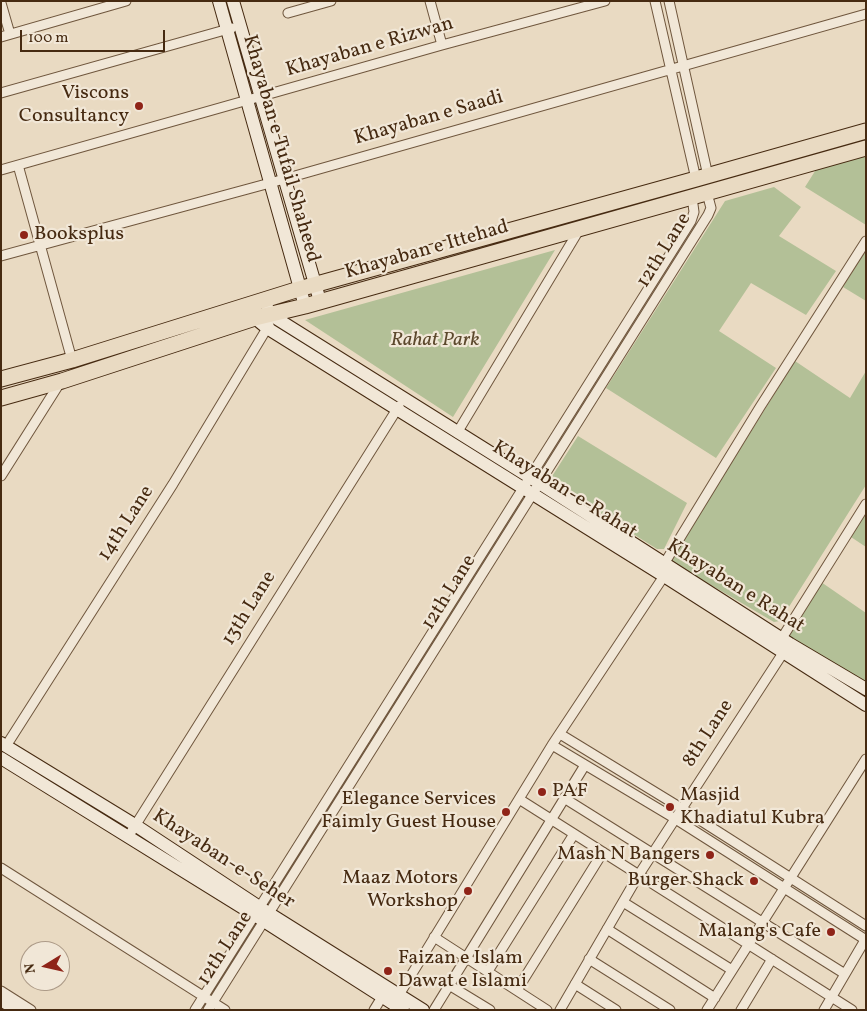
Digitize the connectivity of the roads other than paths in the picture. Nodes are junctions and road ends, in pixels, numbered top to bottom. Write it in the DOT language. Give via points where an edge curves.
graph roads {
  1 [pos="126,1"];
  2 [pos="219,1"];
  3 [pos="234,1"];
  4 [pos="331,1"];
  5 [pos="430,1"];
  6 [pos="605,1"];
  7 [pos="656,1"];
  8 [pos="669,1"];
  9 [pos="1,3"];
  10 [pos="288,13"];
  11 [pos="866,14"];
  12 [pos="240,24"];
  13 [pos="226,28"];
  14 [pos="6,36"];
  15 [pos="442,45"];
  16 [pos="683,66"];
  17 [pos="670,70"];
  18 [pos="1,93"];
  19 [pos="261,97"];
  20 [pos="247,101"];
  21 [pos="866,130"];
  22 [pos="866,148"];
  23 [pos="18,165"];
  24 [pos="1,170"];
  25 [pos="285,178"];
  26 [pos="702,178"];
  27 [pos="270,182"];
  28 [pos="699,195"];
  29 [pos="580,228"];
  30 [pos="866,241"];
  31 [pos="40,245"];
  32 [pos="1,256"];
  33 [pos="315,285"];
  34 [pos="299,289"];
  35 [pos="258,301"];
  36 [pos="320,301"];
  37 [pos="305,306"];
  38 [pos="266,320"];
  39 [pos="72,360"];
  40 [pos="1,379"];
  41 [pos="62,380"];
  42 [pos="1,398"];
  43 [pos="400,404"];
  44 [pos="457,433"];
  45 [pos="1,476"];
  46 [pos="532,486"];
  47 [pos="866,504"];
  48 [pos="664,570"];
  49 [pos="782,638"];
  50 [pos="784,653"];
  51 [pos="866,689"];
  52 [pos="866,705"];
  53 [pos="560,734"];
  54 [pos="552,745"];
  55 [pos="3,749"];
  56 [pos="866,759"];
  57 [pos="584,765"];
  58 [pos="564,798"];
  59 [pos="519,799"];
  60 [pos="681,808"];
  61 [pos="674,818"];
  62 [pos="552,820"];
  63 [pos="136,825"];
  64 [pos="574,834"];
  65 [pos="128,837"];
  66 [pos="603,852"];
  67 [pos="652,852"];
  68 [pos="1,868"];
  69 [pos="638,876"];
  70 [pos="791,878"];
  71 [pos="784,888"];
  72 [pos="622,902"];
  73 [pos="263,915"];
  74 [pos="762,922"];
  75 [pos="866,926"];
  76 [pos="607,929"];
  77 [pos="434,937"];
  78 [pos="866,940"];
  79 [pos="748,944"];
  80 [pos="466,957"];
  81 [pos="589,959"];
  82 [pos="772,959"];
  83 [pos="732,970"];
  84 [pos="488,971"];
  85 [pos="845,974"];
  86 [pos="449,984"];
  87 [pos="575,984"];
  88 [pos="517,990"];
  89 [pos="1,991"];
  90 [pos="399,995"];
  91 [pos="204,996"];
  92 [pos="832,996"];
  93 [pos="382,997"];
  94 [pos="715,998"];
  95 [pos="1,1000"];
  96 [pos="210,1006"];
  97 [pos="17,1010"];
  98 [pos="30,1010"];
  99 [pos="195,1010"];
  100 [pos="225,1010"];
  101 [pos="374,1010"];
  102 [pos="403,1010"];
  103 [pos="423,1010"];
  104 [pos="434,1010"];
  105 [pos="490,1010"];
  106 [pos="547,1010"];
  107 [pos="560,1010"];
  108 [pos="616,1010"];
  109 [pos="670,1010"];
  110 [pos="707,1010"];
  111 [pos="741,1010"];
  112 [pos="824,1010"];
  113 [pos="852,1010"];
  1 -- 14 [label="street"];
  2 -- 13 [label="street, Khayaban e Tufail Shaheed"];
  3 -- 12 [label="street, Khayaban e Tufail Shaheed"];
  4 -- 10 [label="street"];
  5 -- 15 [label="street"];
  6 -- 15 [label="street, Khayaban e Rizwan"];
  7 -- 17 [label="street"];
  8 -- 16 [label="street"];
  9 -- 14 [label="street"];
  11 -- 16 [label="street, Khayaban e Saadi"];
  12 -- 13 [label="street"];
  12 -- 19 [label="street, Khayaban e Tufail Shaheed"];
  13 -- 18 [label="street"];
  13 -- 20 [label="street, Khayaban e Tufail Shaheed"];
  15 -- 19 [label="street, Khayaban e Rizwan"];
  16 -- 17 [label="street, Khayaban e Saadi"];
  16 -- 26 [label="street"];
  17 -- 25 [label="street, Khayaban e Saadi"];
  17 -- 26 [label="street"];
  19 -- 20 [label="street, Khayaban e Rizwan"];
  19 -- 25 [label="street, Khayaban e Tufail Shaheed"];
  20 -- 23 [label="street, Khayaban e Rizwan"];
  20 -- 27 [label="street, Khayaban e Tufail Shaheed"];
  21 -- 26 [label="main road, Khayaban e Ittehad"];
  22 -- 28 [label="main road, Khayaban e Ittehad"];
  23 -- 24 [label="street, Khayaban e Rizwan"];
  23 -- 31 [label="street"];
  25 -- 27 [label="street, Khayaban e Saadi"];
  25 -- 33 [label="street, Khayaban e Tufail Shaheed"];
  26 -- 33 [label="main road, Khayaban e Ittehad"];
  27 -- 31 [label="street, Khayaban e Saadi"];
  27 -- 34 [label="street, Khayaban e Tufail Shaheed"];
  28 -- 29 [label="main road, Khayaban e Ittehad"];
  28 -- 46 [label="street, 12th Lane" via="692,221"];
  28 -- 46 [label="street, 12th Lane" via="711,208 708,215"];
  29 -- 36 [label="main road, Khayaban e Ittehad"];
  29 -- 44 [label="street"];
  30 -- 48 [label="street" via="760,407"];
  31 -- 32 [label="street, Khayaban e Saadi"];
  31 -- 39 [label="street"];
  33 -- 34 [label="main road, Khayaban e Ittehad"];
  33 -- 36 [label="street, Khayaban e Tufail Shaheed"];
  34 -- 35 [label="main road, Khayaban e Ittehad"];
  34 -- 37 [label="street, Khayaban e Tufail Shaheed"];
  35 -- 38 [label="street"];
  35 -- 39 [label="main road, Khayaban e Ittehad"];
  36 -- 37 [label="main road, Khayaban e Ittehad"];
  37 -- 38 [label="main road, Khayaban e Ittehad"];
  38 -- 41 [label="main road, Khayaban e Ittehad"];
  38 -- 43 [label="street, Khayaban e Rahat"];
  38 -- 55 [label="street, 14th Lane" via="173,484"];
  39 -- 40 [label="main road, Khayaban e Ittehad"];
  41 -- 42 [label="main road, Khayaban e Ittehad"];
  41 -- 45 [label="street"];
  43 -- 44 [label="street, Khayaban e Rahat"];
  43 -- 46 [label="street, Khayaban-e-Rahat"];
  43 -- 63 [label="street, 13th Lane"];
  44 -- 46 [label="street, Khayaban e Rahat"];
  46 -- 48 [label="street, Khayaban e Rahat"];
  46 -- 73 [label="street, 12th Lane"];
  47 -- 49 [label="street"];
  48 -- 49 [label="street, Khayaban e Rahat"];
  48 -- 50 [label="street"];
  48 -- 53 [label="street"];
  49 -- 50 [label="street"];
  49 -- 51 [label="street, Khayaban e Rahat"];
  50 -- 52 [label="street"];
  50 -- 60 [label="street, 8th Lane"];
  53 -- 54 [label="street"];
  53 -- 60 [label="street"];
  54 -- 57 [label="street"];
  54 -- 59 [label="street"];
  55 -- 63 [label="street, Khayaban-e-Seher"];
  55 -- 65 [label="street, Khayaban-e-Seher"];
  56 -- 70 [label="street"];
  57 -- 58 [label="street"];
  57 -- 61 [label="street"];
  58 -- 62 [label="street"];
  58 -- 67 [label="street"];
  59 -- 62 [label="street"];
  59 -- 77 [label="street"];
  60 -- 61 [label="street, 8th Lane"];
  60 -- 70 [label="street"];
  61 -- 67 [label="street, 8th Lane"];
  61 -- 71 [label="street"];
  62 -- 64 [label="street"];
  62 -- 80 [label="street"];
  63 -- 65 [label="street, 13th Lane"];
  63 -- 73 [label="street, Khayaban-e-Seher"];
  64 -- 66 [label="street"];
  64 -- 84 [label="street"];
  65 -- 73 [label="street, Khayaban-e-Seher"];
  66 -- 69 [label="street"];
  66 -- 88 [label="street"];
  67 -- 69 [label="street, 8th Lane"];
  67 -- 74 [label="street"];
  68 -- 91 [label="street"];
  69 -- 72 [label="street, 8th Lane"];
  69 -- 79 [label="street"];
  70 -- 71 [label="street"];
  70 -- 75 [label="street"];
  71 -- 74 [label="street"];
  71 -- 78 [label="street"];
  72 -- 76 [label="street, 8th Lane"];
  72 -- 83 [label="street"];
  73 -- 90 [label="street, Khayaban-e-Seher"];
  73 -- 91 [label="street, 12th Lane"];
  73 -- 93 [label="street, Khayaban-e-Seher"];
  73 -- 96 [label="street, 12th Lane"];
  74 -- 79 [label="street"];
  74 -- 85 [label="street"];
  76 -- 81 [label="street, 8th Lane"];
  76 -- 94 [label="street"];
  77 -- 80 [label="street"];
  77 -- 90 [label="street"];
  78 -- 85 [label="street"];
  79 -- 82 [label="street"];
  79 -- 83 [label="street"];
  80 -- 84 [label="street"];
  80 -- 86 [label="street"];
  81 -- 87 [label="street, 8th Lane"];
  81 -- 109 [label="street"];
  82 -- 92 [label="street"];
  82 -- 111 [label="street"];
  83 -- 94 [label="street"];
  84 -- 88 [label="street"];
  85 -- 92 [label="street"];
  86 -- 104 [label="street"];
  86 -- 105 [label="street"];
  87 -- 107 [label="street, 8th Lane"];
  87 -- 108 [label="street"];
  88 -- 106 [label="street"];
  89 -- 98 [label="street"];
  90 -- 103 [label="street, Khayaban-e-Seher"];
  91 -- 96 [label="street"];
  91 -- 99 [label="street, 12th Lane"];
  92 -- 112 [label="street"];
  92 -- 113 [label="street"];
  93 -- 101 [label="street"];
  93 -- 102 [label="street, Khayaban-e-Seher"];
  94 -- 110 [label="street"];
  95 -- 97 [label="street"];
  96 -- 100 [label="street"];
}
